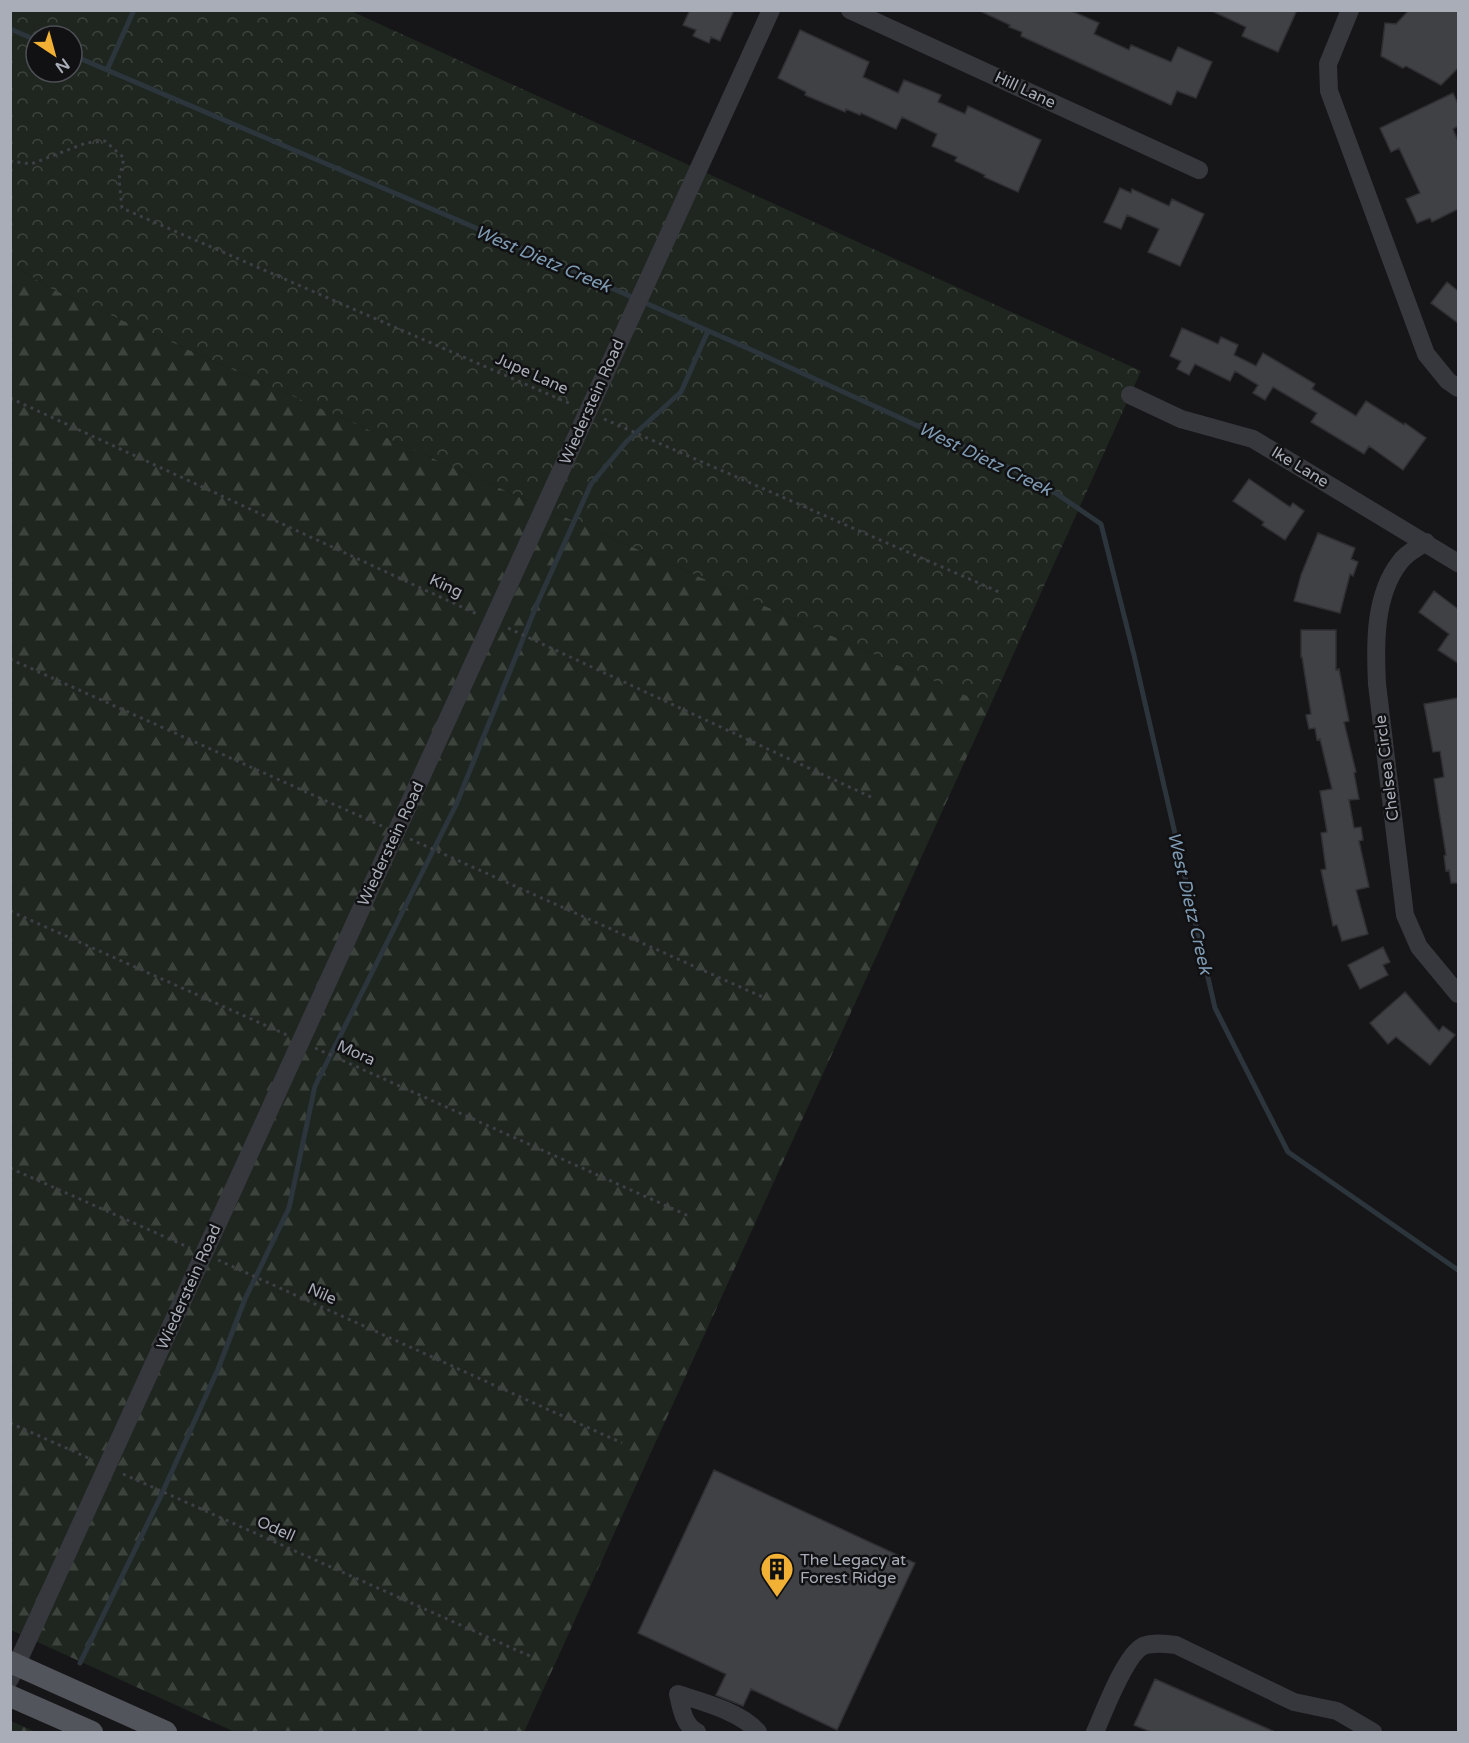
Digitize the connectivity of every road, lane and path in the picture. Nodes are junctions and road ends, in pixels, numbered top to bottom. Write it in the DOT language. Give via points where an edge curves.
graph roads {
  1 [pos="771,10"];
  2 [pos="850,10"];
  3 [pos="1350,10"];
  4 [pos="10,161"];
  5 [pos="1199,170"];
  6 [pos="1458,388"];
  7 [pos="1130,394"];
  8 [pos="10,398"];
  9 [pos="588,412"];
  10 [pos="1426,542"];
  11 [pos="1458,563"];
  12 [pos="999,592"];
  13 [pos="493,621"];
  14 [pos="871,797"];
  15 [pos="10,911"];
  16 [pos="1458,994"];
  17 [pos="301,1042"];
  18 [pos="10,1168"];
  19 [pos="691,1217"];
  20 [pos="204,1254"];
  21 [pos="10,1423"];
  22 [pos="622,1443"];
  23 [pos="107,1466"];
  24 [pos="532,1657"];
  25 [pos="13,1669"];
  26 [pos="10,1695"];
  27 [pos="92,1732"];
  28 [pos="166,1732"];
  29 [pos="697,1732"];
  30 [pos="758,1732"];
  31 [pos="1095,1732"];
  32 [pos="1373,1732"];
  1 -- 9 [label="street, Wiederstein Road"];
  2 -- 5 [label="street, Hill Lane"];
  3 -- 6 [label="street" via="1328,64 1329,91 1426,354"];
  4 -- 9 [label="path, Jupe Lane" via="31,164 86,143 105,141 124,158 119,179 122,208"];
  7 -- 10 [label="street, Ike Lane" via="1181,419 1252,439"];
  8 -- 13 [label="path, King"];
  9 -- 12 [label="path, Jupe Lane"];
  9 -- 13 [label="street, Wiederstein Road"];
  10 -- 11 [label="street, Ike Lane"];
  10 -- 16 [label="street, Chelsea Circle" via="1400,561 1389,582 1380,611 1377,684 1405,915 1419,947"];
  13 -- 14 [label="path, King"];
  13 -- 17 [label="street, Wiederstein Road"];
  15 -- 17 [label="path, Mora"];
  17 -- 19 [label="path, Mora"];
  17 -- 20 [label="street, Wiederstein Road"];
  18 -- 20 [label="path, Nile"];
  20 -- 22 [label="path, Nile"];
  20 -- 23 [label="street, Wiederstein Road"];
  21 -- 23 [label="path, Odell"];
  23 -- 24 [label="path, Odell"];
  23 -- 25 [label="street, Wiederstein Road"];
  25 -- 28 [label="main road"];
  26 -- 27 [label="main road"];
  29 -- 30 [label="street" via="690,1729 678,1694 750,1723"];
  31 -- 32 [label="street" via="1128,1660 1142,1647 1157,1643 1176,1645 1294,1702 1336,1711"];
}
